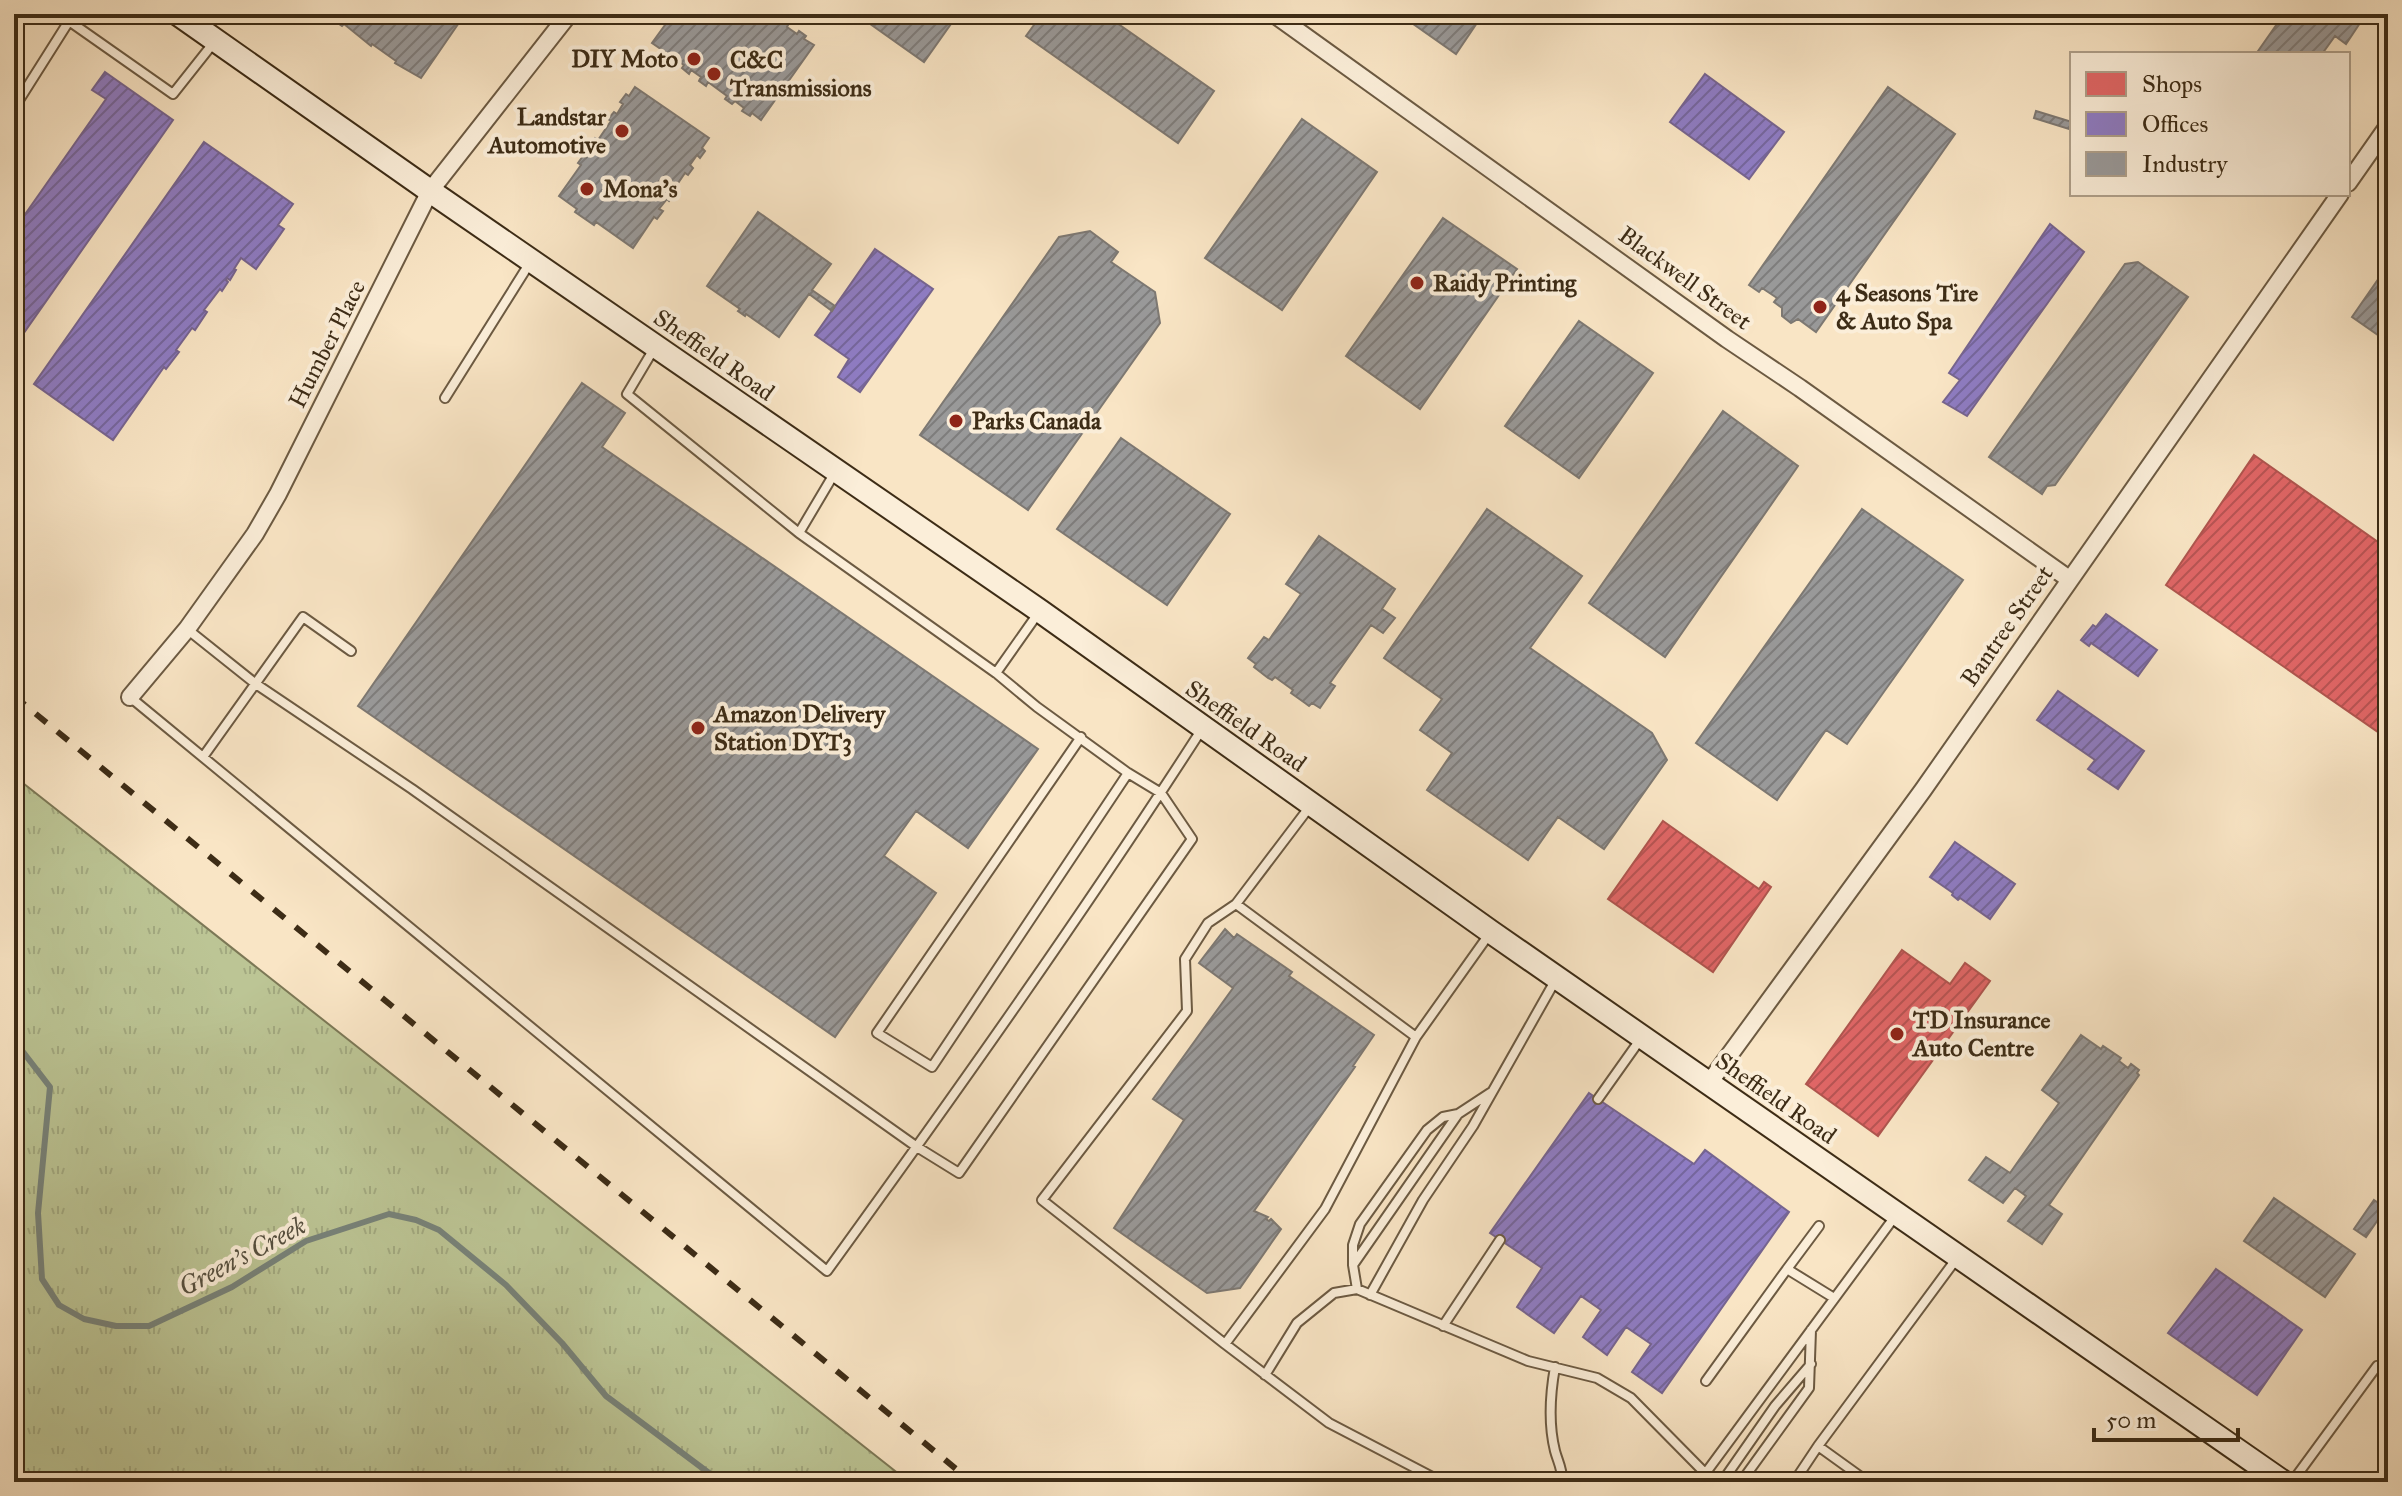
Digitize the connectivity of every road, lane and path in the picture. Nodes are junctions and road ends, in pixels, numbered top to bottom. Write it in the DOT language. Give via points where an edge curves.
graph roads {
  1 [pos="178,14"];
  2 [pos="569,14"];
  3 [pos="1274,14"];
  4 [pos="71,18"];
  5 [pos="216,41"];
  6 [pos="14,108"];
  7 [pos="2388,126"];
  8 [pos="2350,180"];
  9 [pos="430,191"];
  10 [pos="2339,196"];
  11 [pos="532,260"];
  12 [pos="656,346"];
  13 [pos="445,398"];
  14 [pos="836,471"];
  15 [pos="799,533"];
  16 [pos="2069,579"];
  17 [pos="1040,611"];
  18 [pos="187,629"];
  19 [pos="351,651"];
  20 [pos="996,673"];
  21 [pos="256,684"];
  22 [pos="130,697"];
  23 [pos="1203,729"];
  24 [pos="1081,737"];
  25 [pos="203,757"];
  26 [pos="1128,773"];
  27 [pos="1161,793"];
  28 [pos="1312,804"];
  29 [pos="1236,904"];
  30 [pos="1491,932"];
  31 [pos="1558,977"];
  32 [pos="1642,1036"];
  33 [pos="1416,1037"];
  34 [pos="1709,1083"];
  35 [pos="1494,1090"];
  36 [pos="1598,1099"];
  37 [pos="1458,1114"];
  38 [pos="917,1147"];
  39 [pos="1896,1214"];
  40 [pos="1819,1226"];
  41 [pos="1500,1240"];
  42 [pos="1957,1257"];
  43 [pos="1353,1265"];
  44 [pos="1787,1269"];
  45 [pos="1357,1289"];
  46 [pos="1370,1295"];
  47 [pos="1834,1298"];
  48 [pos="1443,1326"];
  49 [pos="1811,1329"];
  50 [pos="1225,1344"];
  51 [pos="1811,1363"];
  52 [pos="2377,1366"];
  53 [pos="1555,1367"];
  54 [pos="1265,1375"];
  55 [pos="1706,1381"];
  56 [pos="1818,1446"];
  57 [pos="1705,1473"];
  58 [pos="1442,1482"];
  59 [pos="1562,1482"];
  60 [pos="1699,1482"];
  61 [pos="1722,1482"];
  62 [pos="1741,1482"];
  63 [pos="1794,1482"];
  64 [pos="1868,1482"];
  65 [pos="2283,1482"];
  66 [pos="2292,1482"];
  1 -- 5 [label="street, Sheffield Road"];
  2 -- 9 [label="street, Humber Place"];
  3 -- 16 [label="street, Blackwell Street"];
  4 -- 5 [label="lane" via="173,94"];
  4 -- 6 [label="lane"];
  5 -- 9 [label="street, Sheffield Road"];
  7 -- 8 [label="street"];
  9 -- 11 [label="street, Sheffield Road"];
  9 -- 18 [label="street, Humber Place" via="278,494"];
  10 -- 16 [label="street, Bantree Street"];
  11 -- 12 [label="street, Sheffield Road"];
  11 -- 13 [label="lane"];
  12 -- 14 [label="street, Sheffield Road"];
  12 -- 15 [label="lane" via="627,394"];
  14 -- 15 [label="lane"];
  14 -- 17 [label="street, Sheffield Road"];
  15 -- 20 [label="lane"];
  16 -- 34 [label="street, Bantree Street"];
  17 -- 20 [label="lane"];
  17 -- 23 [label="street, Sheffield Road"];
  18 -- 21 [label="lane"];
  18 -- 22 [label="street, Humber Place"];
  19 -- 21 [label="lane" via="303,617"];
  20 -- 24 [label="lane"];
  21 -- 25 [label="lane"];
  21 -- 38 [label="lane"];
  22 -- 25 [label="lane"];
  23 -- 27 [label="lane"];
  23 -- 28 [label="street, Sheffield Road"];
  24 -- 26 [label="lane"];
  24 -- 26 [label="lane" via="877,1033 932,1067"];
  25 -- 38 [label="lane" via="827,1271"];
  26 -- 27 [label="lane"];
  27 -- 38 [label="lane"];
  27 -- 38 [label="lane" via="1192,839 959,1173"];
  28 -- 29 [label="lane"];
  28 -- 30 [label="street, Sheffield Road"];
  29 -- 33 [label="lane"];
  29 -- 50 [label="lane" via="1208,923 1185,959 1187,1011 1042,1200"];
  30 -- 31 [label="street, Sheffield Road"];
  30 -- 33 [label="lane"];
  31 -- 32 [label="street, Sheffield Road"];
  31 -- 35 [label="lane"];
  32 -- 34 [label="street, Sheffield Road"];
  32 -- 36 [label="lane"];
  33 -- 50 [label="lane" via="1325,1209"];
  34 -- 39 [label="street, Sheffield Road"];
  35 -- 37 [label="lane"];
  35 -- 46 [label="lane"];
  37 -- 43 [label="lane"];
  37 -- 43 [label="lane" via="1443,1117 1427,1130 1360,1224"];
  39 -- 42 [label="street, Sheffield Road"];
  39 -- 47 [label="lane"];
  40 -- 44 [label="lane"];
  41 -- 48 [label="lane"];
  42 -- 56 [label="lane"];
  42 -- 65 [label="street, Sheffield Road"];
  43 -- 45 [label="lane"];
  44 -- 47 [label="lane"];
  44 -- 55 [label="lane"];
  45 -- 46 [label="lane"];
  45 -- 54 [label="lane" via="1334,1293 1297,1323"];
  46 -- 48 [label="lane"];
  47 -- 49 [label="lane"];
  48 -- 53 [label="lane"];
  49 -- 51 [label="lane"];
  49 -- 57 [label="lane"];
  50 -- 54 [label="lane"];
  51 -- 61 [label="lane"];
  51 -- 62 [label="lane" via="1809,1388"];
  52 -- 66 [label="lane"];
  53 -- 57 [label="lane" via="1597,1378 1631,1398"];
  53 -- 59 [label="lane" via="1549,1397"];
  54 -- 58 [label="lane" via="1329,1423"];
  56 -- 63 [label="lane"];
  56 -- 64 [label="lane"];
  57 -- 60 [label="lane"];
}
